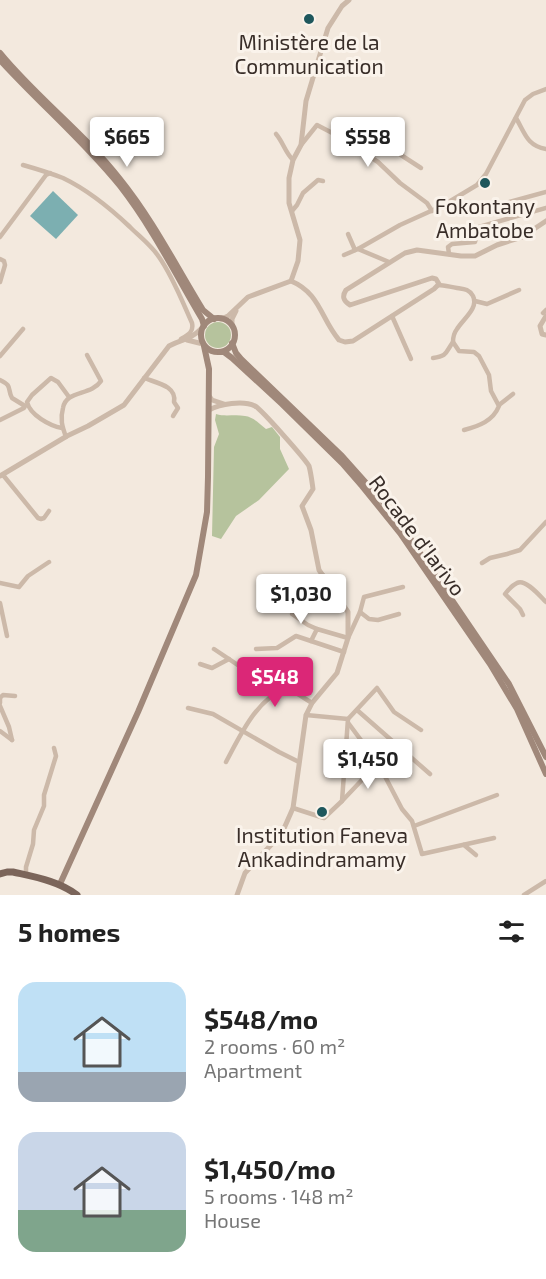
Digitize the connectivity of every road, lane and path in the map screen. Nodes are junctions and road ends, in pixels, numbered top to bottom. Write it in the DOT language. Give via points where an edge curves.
graph roads {
  1 [pos="349,0"];
  2 [pos="0,53"];
  3 [pos="0,60"];
  4 [pos="546,89"];
  5 [pos="516,118"];
  6 [pos="276,134"];
  7 [pos="301,145"];
  8 [pos="351,145"];
  9 [pos="546,149"];
  10 [pos="293,160"];
  11 [pos="23,165"];
  12 [pos="421,168"];
  13 [pos="48,174"];
  14 [pos="323,181"];
  15 [pos="546,192"];
  16 [pos="546,208"];
  17 [pos="484,209"];
  18 [pos="292,211"];
  19 [pos="432,211"];
  20 [pos="546,221"];
  21 [pos="348,234"];
  22 [pos="0,237"];
  23 [pos="356,249"];
  24 [pos="449,254"];
  25 [pos="344,255"];
  26 [pos="0,259"];
  27 [pos="389,262"];
  28 [pos="291,281"];
  29 [pos="0,282"];
  30 [pos="438,285"];
  31 [pos="519,290"];
  32 [pos="475,301"];
  33 [pos="237,308"];
  34 [pos="545,313"];
  35 [pos="392,316"];
  36 [pos="218,319"];
  37 [pos="232,326"];
  38 [pos="203,327"];
  39 [pos="23,329"];
  40 [pos="546,334"];
  41 [pos="187,340"];
  42 [pos="177,342"];
  43 [pos="453,342"];
  44 [pos="232,343"];
  45 [pos="203,345"];
  46 [pos="219,352"];
  47 [pos="87,355"];
  48 [pos="0,356"];
  49 [pos="432,358"];
  50 [pos="411,359"];
  51 [pos="209,365"];
  52 [pos="144,378"];
  53 [pos="0,380"];
  54 [pos="513,394"];
  55 [pos="209,396"];
  56 [pos="69,397"];
  57 [pos="229,405"];
  58 [pos="499,405"];
  59 [pos="209,410"];
  60 [pos="173,416"];
  61 [pos="0,420"];
  62 [pos="62,428"];
  63 [pos="464,430"];
  64 [pos="66,437"];
  65 [pos="1,475"];
  66 [pos="49,511"];
  67 [pos="546,522"];
  68 [pos="49,562"];
  69 [pos="482,564"];
  70 [pos="323,575"];
  71 [pos="0,583"];
  72 [pos="403,587"];
  73 [pos="546,602"];
  74 [pos="0,603"];
  75 [pos="360,612"];
  76 [pos="399,615"];
  77 [pos="523,615"];
  78 [pos="317,629"];
  79 [pos="7,636"];
  80 [pos="348,638"];
  81 [pos="311,641"];
  82 [pos="214,649"];
  83 [pos="256,649"];
  84 [pos="344,652"];
  85 [pos="229,659"];
  86 [pos="200,664"];
  87 [pos="287,687"];
  88 [pos="15,696"];
  89 [pos="312,703"];
  90 [pos="0,704"];
  91 [pos="188,708"];
  92 [pos="357,710"];
  93 [pos="306,715"];
  94 [pos="349,721"];
  95 [pos="421,730"];
  96 [pos="0,731"];
  97 [pos="243,731"];
  98 [pos="54,748"];
  99 [pos="546,757"];
  100 [pos="226,762"];
  101 [pos="299,762"];
  102 [pos="378,763"];
  103 [pos="430,774"];
  104 [pos="546,774"];
  105 [pos="497,795"];
  106 [pos="342,801"];
  107 [pos="293,808"];
  108 [pos="414,826"];
  109 [pos="494,838"];
  110 [pos="464,845"];
  111 [pos="476,855"];
  112 [pos="0,874"];
  113 [pos="26,875"];
  114 [pos="546,881"];
  115 [pos="60,884"];
  116 [pos="77,895"];
  117 [pos="237,895"];
  118 [pos="524,895"];
  1 -- 7 [label="street" via="328,28 306,101"];
  2 -- 36 [label="main road" via="98,152 150,220 203,310"];
  3 -- 38 [label="main road" via="122,188 202,319"];
  4 -- 5 [label="street" via="525,100"];
  5 -- 9 [label="street" via="532,145"];
  5 -- 19 [label="street" via="479,183"];
  6 -- 10 [label="street"];
  7 -- 8 [label="street" via="317,125"];
  7 -- 10 [label="street"];
  8 -- 12 [label="street" via="364,131"];
  8 -- 19 [label="street" via="378,162 427,202"];
  10 -- 18 [label="street" via="289,178"];
  11 -- 13 [label="street"];
  13 -- 22 [label="street"];
  13 -- 42 [label="street" via="79,187 107,206 161,260 193,328"];
  14 -- 18 [label="street" via="305,189"];
  15 -- 17 [label="street"];
  16 -- 24 [label="street" via="479,227 475,242 452,244"];
  18 -- 28 [label="street" via="300,246"];
  19 -- 23 [label="street"];
  20 -- 24 [label="street" via="522,237 475,256"];
  21 -- 23 [label="street"];
  23 -- 25 [label="street"];
  23 -- 27 [label="street"];
  24 -- 27 [label="street" via="417,250"];
  26 -- 29 [label="street" via="5,265"];
  27 -- 30 [label="street" via="346,290 346,303 365,302 432,278"];
  28 -- 33 [label="street" via="248,297"];
  28 -- 35 [label="street" via="312,295 339,340 353,341"];
  30 -- 32 [label="street" via="467,290"];
  30 -- 35 [label="street"];
  31 -- 32 [label="street" via="487,304"];
  32 -- 43 [label="street" via="456,329"];
  33 -- 36 [label="street"];
  33 -- 37 [label="street"];
  34 -- 40 [label="street" via="540,326"];
  35 -- 50 [label="street"];
  36 -- 37 [label="main road"];
  36 -- 38 [label="main road"];
  37 -- 44 [label="main road"];
  38 -- 41 [label="street"];
  38 -- 45 [label="main road"];
  39 -- 48 [label="street"];
  41 -- 42 [label="street"];
  41 -- 45 [label="street"];
  42 -- 52 [label="street" via="169,346"];
  43 -- 49 [label="street" via="445,355"];
  43 -- 58 [label="street" via="459,351 479,356"];
  44 -- 46 [label="main road"];
  44 -- 99 [label="main road, Rocade d'Iarivo" via="241,359 342,456 403,528 509,684"];
  45 -- 46 [label="main road"];
  45 -- 51 [label="main road"];
  46 -- 51 [label="main road"];
  46 -- 104 [label="main road, Rocade d'Iarivo" via="232,358 318,439 393,525 490,664"];
  47 -- 56 [label="street" via="101,382 88,392"];
  51 -- 55 [label="main road"];
  52 -- 60 [label="street" via="173,391 178,408"];
  52 -- 64 [label="street" via="124,405"];
  53 -- 61 [label="street" via="7,384 12,398 25,406"];
  54 -- 58 [label="street"];
  55 -- 57 [label="street"];
  55 -- 59 [label="main road"];
  56 -- 62 [label="street" via="64,403"];
  56 -- 62 [label="street" via="51,378 27,402 48,423"];
  57 -- 59 [label="street"];
  57 -- 70 [label="street" via="256,407 308,465 313,489 302,506"];
  58 -- 63 [label="street" via="492,418"];
  59 -- 115 [label="main road" via="207,512 196,575"];
  62 -- 64 [label="street"];
  64 -- 65 [label="street"];
  65 -- 66 [label="street" via="38,518 44,518"];
  67 -- 69 [label="street" via="520,550"];
  68 -- 71 [label="street" via="19,587"];
  70 -- 78 [label="street" via="292,614"];
  70 -- 80 [label="street" via="348,612"];
  72 -- 75 [label="street" via="364,597"];
  73 -- 77 [label="street" via="527,584 518,582 505,594"];
  74 -- 79 [label="street"];
  75 -- 76 [label="street" via="378,620"];
  75 -- 80 [label="street"];
  78 -- 80 [label="street"];
  78 -- 81 [label="street"];
  80 -- 84 [label="street"];
  81 -- 83 [label="street" via="296,636 277,648"];
  81 -- 84 [label="street"];
  82 -- 85 [label="street"];
  84 -- 89 [label="street" via="337,673"];
  85 -- 86 [label="street" via="212,669"];
  85 -- 87 [label="street" via="266,684 276,679"];
  87 -- 89 [label="street"];
  87 -- 97 [label="street" via="268,698"];
  88 -- 90 [label="street" via="3,695"];
  89 -- 93 [label="street"];
  90 -- 96 [label="street" via="12,740"];
  91 -- 97 [label="street" via="213,714"];
  92 -- 94 [label="street"];
  92 -- 95 [label="street" via="377,688 394,712"];
  92 -- 103 [label="street"];
  93 -- 94 [label="street"];
  93 -- 101 [label="street"];
  94 -- 102 [label="street"];
  94 -- 106 [label="street"];
  97 -- 100 [label="street"];
  97 -- 101 [label="street"];
  98 -- 113 [label="street" via="56,756 34,830"];
  101 -- 107 [label="street"];
  102 -- 106 [label="street"];
  102 -- 108 [label="street"];
  105 -- 108 [label="street"];
  106 -- 107 [label="street" via="324,818"];
  107 -- 117 [label="street" via="282,833 245,873"];
  108 -- 110 [label="street" via="423,855"];
  109 -- 110 [label="street"];
  110 -- 111 [label="street"];
  112 -- 113 [label="main road"];
  113 -- 115 [label="main road"];
  114 -- 118 [label="street"];
  115 -- 116 [label="main road"];
}
